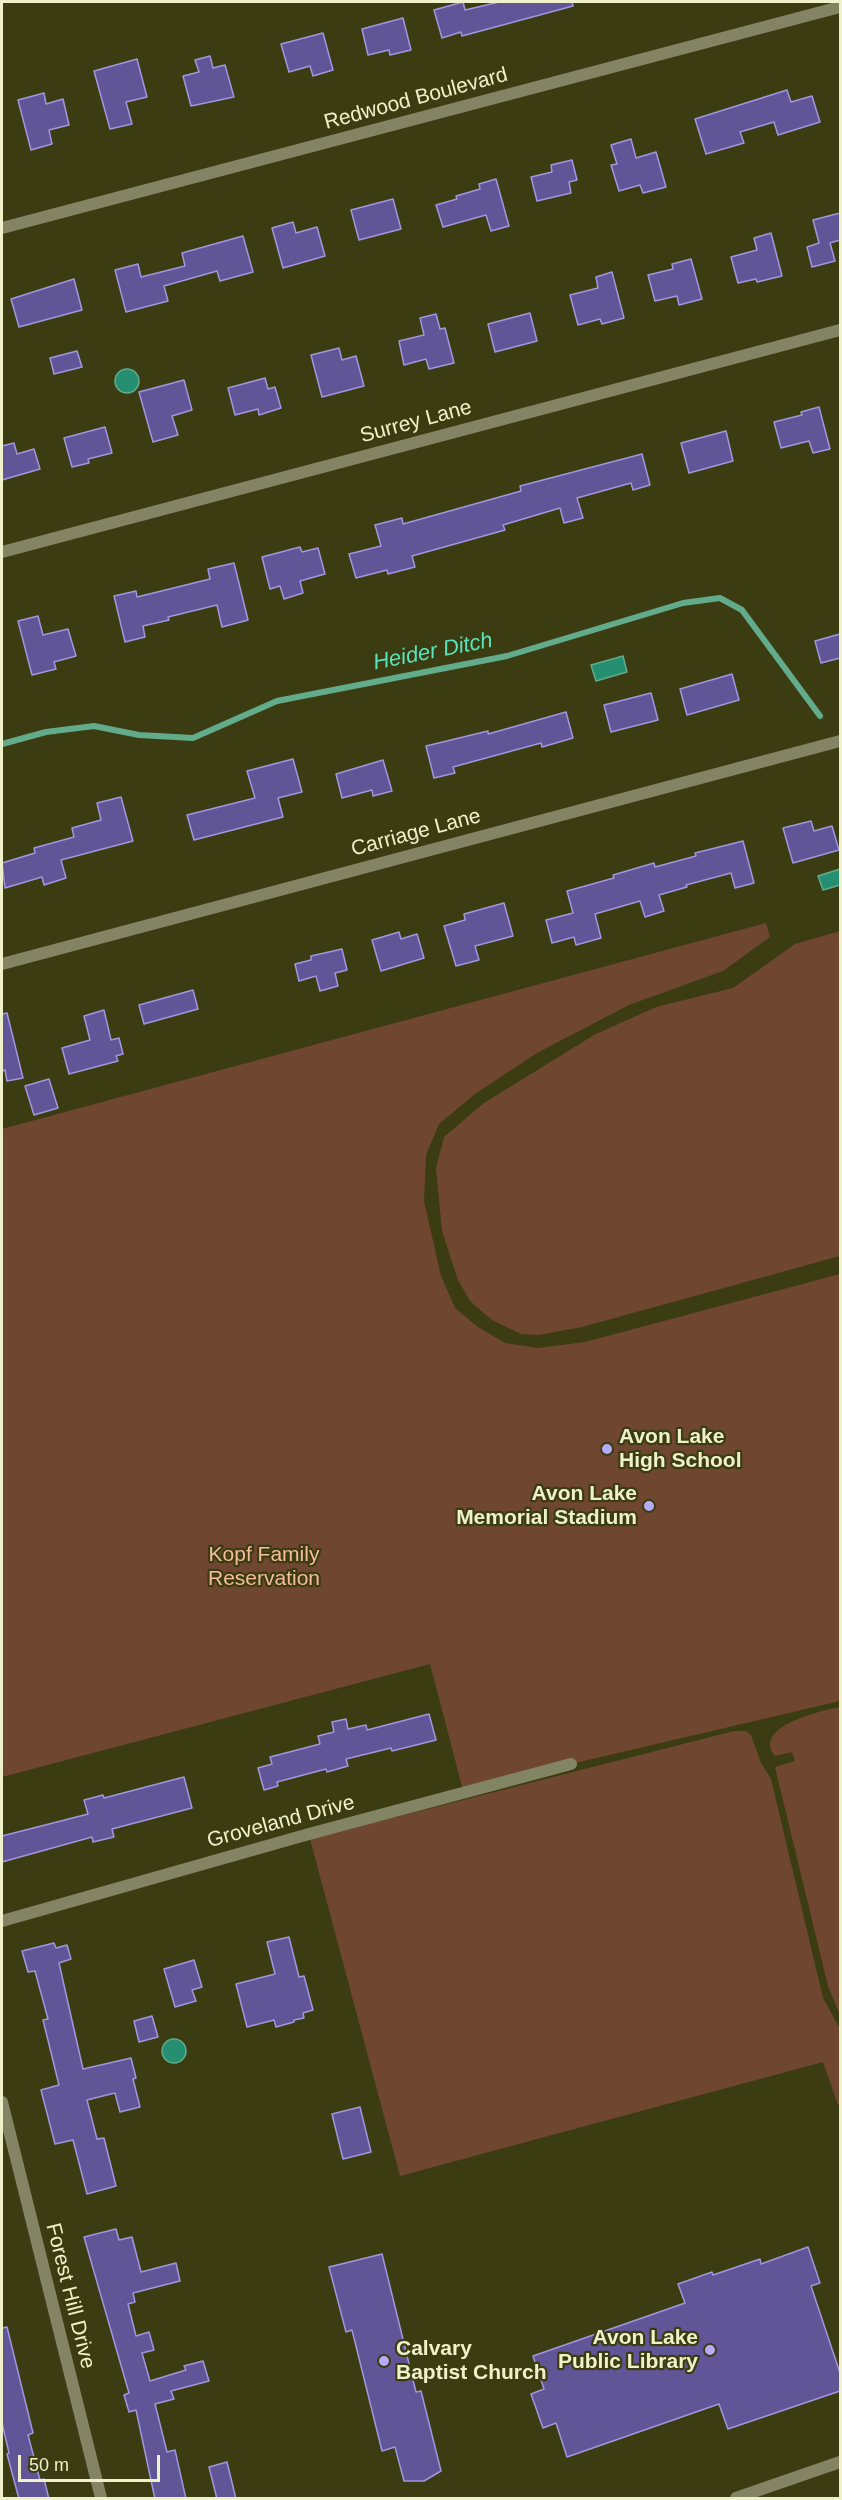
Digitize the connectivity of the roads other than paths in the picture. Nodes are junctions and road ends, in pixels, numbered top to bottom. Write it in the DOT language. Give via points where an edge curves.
graph roads {
  1 [pos="840,7"];
  2 [pos="2,228"];
  3 [pos="840,330"];
  4 [pos="2,552"];
  5 [pos="840,741"];
  6 [pos="2,964"];
  7 [pos="571,1764"];
  8 [pos="2,1921"];
  9 [pos="2,2102"];
  10 [pos="840,2462"];
  11 [pos="100,2499"];
  12 [pos="736,2499"];
  1 -- 2 [label="street, Redwood Boulevard"];
  3 -- 4 [label="street, Surrey Lane"];
  5 -- 6 [label="street, Carriage Lane"];
  7 -- 8 [label="street, Groveland Drive"];
  9 -- 11 [label="street, Forest Hill Drive"];
  10 -- 12 [label="street"];
}
